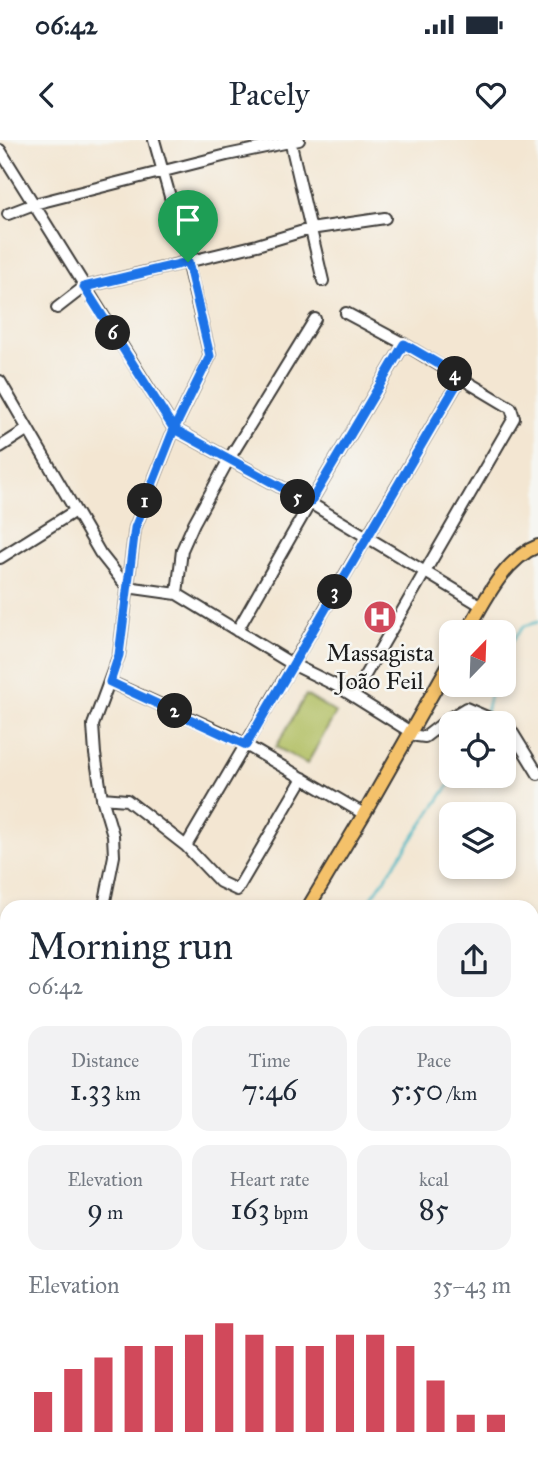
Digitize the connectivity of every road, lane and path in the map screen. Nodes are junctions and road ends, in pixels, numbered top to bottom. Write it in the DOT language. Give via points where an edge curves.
graph roads {
  1 [pos="154,140"];
  2 [pos="293,141"];
  3 [pos="0,150"];
  4 [pos="163,172"];
  5 [pos="34,204"];
  6 [pos="8,214"];
  7 [pos="385,218"];
  8 [pos="310,229"];
  9 [pos="188,262"];
  10 [pos="323,281"];
  11 [pos="84,287"];
  12 [pos="57,308"];
  13 [pos="346,313"];
  14 [pos="315,319"];
  15 [pos="404,344"];
  16 [pos="461,377"];
  17 [pos="0,381"];
  18 [pos="28,429"];
  19 [pos="174,429"];
  20 [pos="0,447"];
  21 [pos="229,459"];
  22 [pos="310,503"];
  23 [pos="75,510"];
  24 [pos="367,536"];
  25 [pos="538,546"];
  26 [pos="0,558"];
  27 [pos="424,572"];
  28 [pos="127,587"];
  29 [pos="177,593"];
  30 [pos="482,606"];
  31 [pos="474,620"];
  32 [pos="237,631"];
  33 [pos="292,664"];
  34 [pos="110,682"];
  35 [pos="439,682"];
  36 [pos="353,696"];
  37 [pos="439,726"];
  38 [pos="411,733"];
  39 [pos="516,738"];
  40 [pos="246,745"];
  41 [pos="538,774"];
  42 [pos="303,778"];
  43 [pos="102,798"];
  44 [pos="365,814"];
  45 [pos="186,846"];
  46 [pos="105,900"];
  47 [pos="313,900"];
  1 -- 4 [label="street"];
  2 -- 4 [label="street"];
  2 -- 8 [label="street"];
  3 -- 5 [label="street"];
  4 -- 5 [label="street"];
  4 -- 9 [label="street"];
  5 -- 6 [label="street"];
  5 -- 11 [label="street"];
  7 -- 8 [label="street"];
  8 -- 9 [label="street"];
  8 -- 10 [label="street"];
  9 -- 11 [label="street"];
  9 -- 19 [label="street" via="210,356"];
  11 -- 12 [label="street"];
  11 -- 19 [label="street"];
  13 -- 15 [label="street"];
  14 -- 21 [label="street"];
  15 -- 16 [label="street"];
  15 -- 22 [label="street"];
  16 -- 24 [label="street"];
  16 -- 27 [label="street" via="511,408 514,418"];
  17 -- 18 [label="street"];
  18 -- 20 [label="street"];
  18 -- 23 [label="street"];
  19 -- 21 [label="street"];
  19 -- 28 [label="street" via="135,528"];
  21 -- 22 [label="street"];
  21 -- 29 [label="street" via="182,550"];
  22 -- 24 [label="street"];
  22 -- 32 [label="street"];
  23 -- 26 [label="street"];
  23 -- 28 [label="street"];
  24 -- 27 [label="street"];
  24 -- 33 [label="street"];
  25 -- 30 [label="main road" via="514,561"];
  27 -- 30 [label="street"];
  27 -- 36 [label="street"];
  28 -- 29 [label="street"];
  28 -- 34 [label="street" via="119,655"];
  29 -- 32 [label="street"];
  30 -- 31 [label="main road"];
  32 -- 33 [label="street"];
  33 -- 36 [label="street"];
  33 -- 40 [label="street"];
  34 -- 40 [label="street"];
  34 -- 43 [label="street" via="93,725"];
  35 -- 38 [label="main road"];
  36 -- 38 [label="street"];
  37 -- 38 [label="street" via="425,737"];
  38 -- 44 [label="main road"];
  39 -- 41 [label="street"];
  40 -- 42 [label="street"];
  40 -- 45 [label="street"];
  42 -- 44 [label="street"];
  42 -- 45 [label="street" via="237,890 207,870"];
  43 -- 45 [label="street" via="127,800"];
  43 -- 46 [label="street" via="114,856"];
  44 -- 47 [label="main road"];
}
